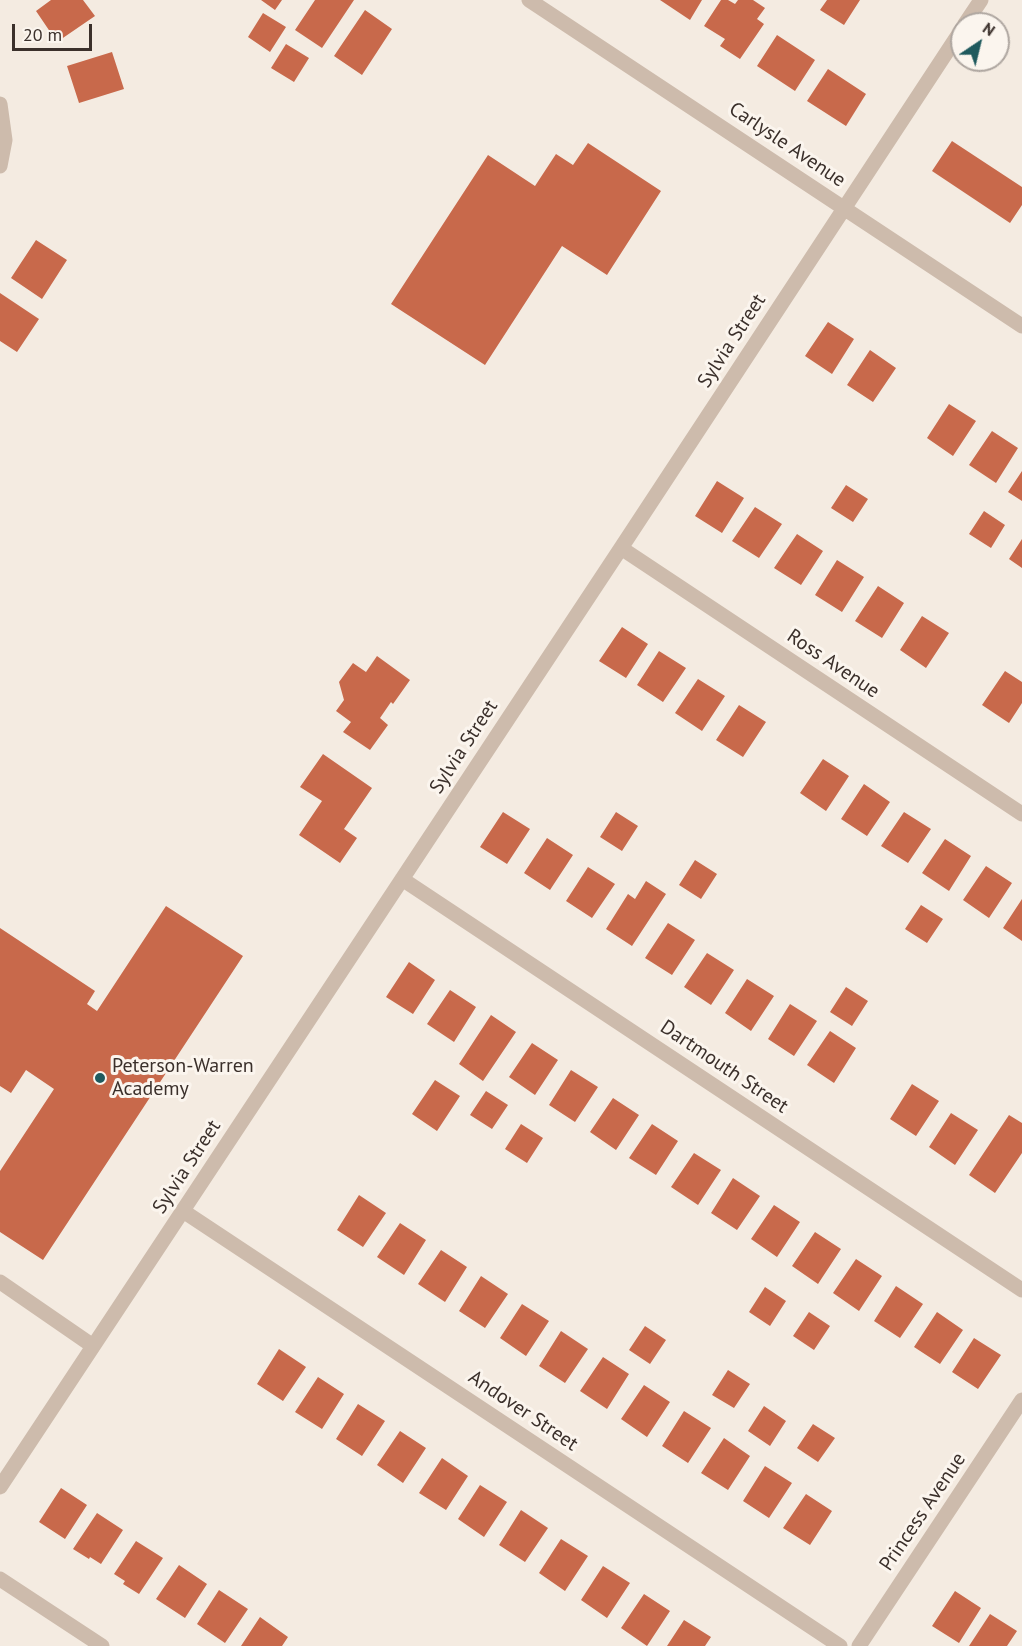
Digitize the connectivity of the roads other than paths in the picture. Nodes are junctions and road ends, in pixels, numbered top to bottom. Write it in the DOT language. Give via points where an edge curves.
graph roads {
  1 [pos="529,0"];
  2 [pos="950,46"];
  3 [pos="0,104"];
  4 [pos="0,166"];
  5 [pos="844,208"];
  6 [pos="1022,326"];
  7 [pos="621,548"];
  8 [pos="1022,814"];
  9 [pos="402,879"];
  10 [pos="183,1211"];
  11 [pos="0,1281"];
  12 [pos="1022,1290"];
  13 [pos="93,1347"];
  14 [pos="1022,1400"];
  15 [pos="0,1487"];
  16 [pos="0,1579"];
  17 [pos="102,1646"];
  18 [pos="840,1646"];
  19 [pos="859,1646"];
  1 -- 5 [label="street, Carlysle Avenue"];
  2 -- 5 [label="street, Sylvia Street"];
  3 -- 4 [label="street" via="5,140"];
  5 -- 6 [label="street, Carlysle Avenue"];
  5 -- 7 [label="street, Sylvia Street"];
  7 -- 8 [label="street, Ross Avenue"];
  7 -- 9 [label="street, Sylvia Street"];
  9 -- 10 [label="street, Sylvia Street"];
  9 -- 12 [label="street, Dartmouth Street"];
  10 -- 13 [label="street, Sylvia Street"];
  10 -- 18 [label="street, Andover Street"];
  11 -- 13 [label="street"];
  13 -- 15 [label="street, Sylvia Street"];
  14 -- 19 [label="street, Princess Avenue"];
  16 -- 17 [label="street"];
}
